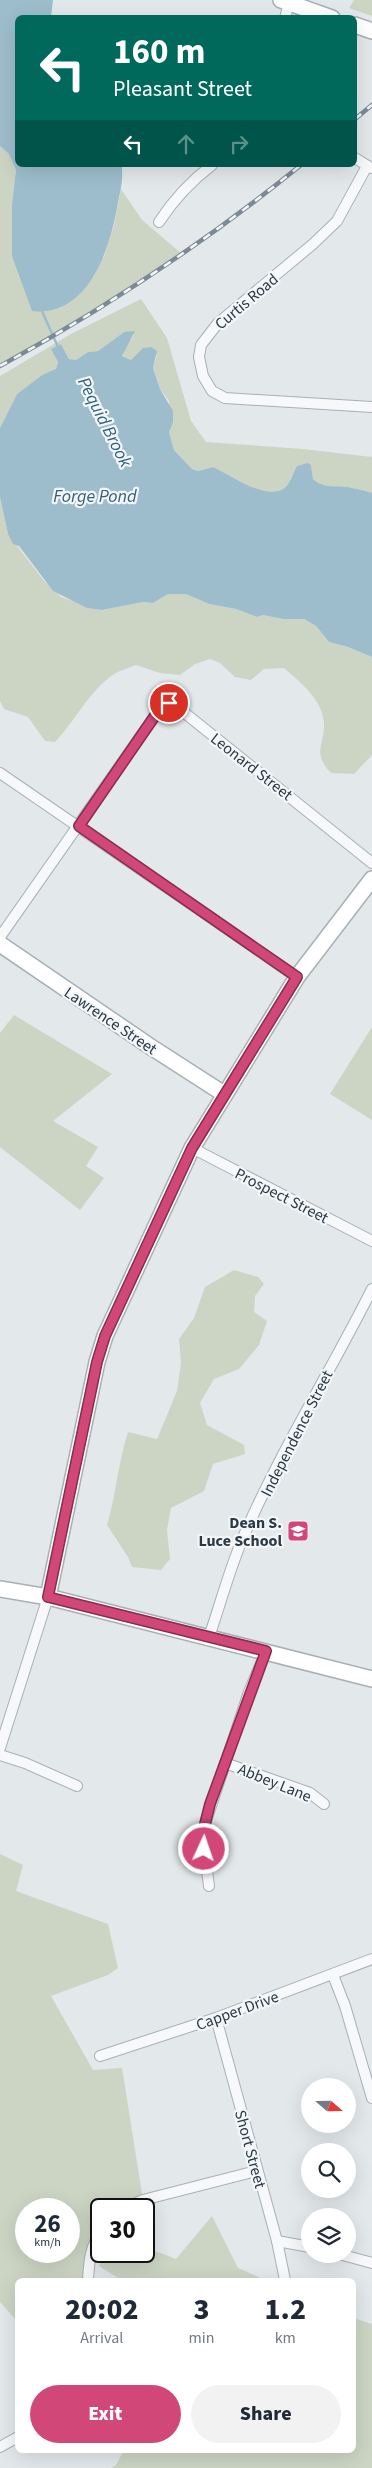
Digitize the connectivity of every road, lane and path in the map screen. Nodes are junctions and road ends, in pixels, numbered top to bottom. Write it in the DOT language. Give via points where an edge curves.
graph roads {
  1 [pos="285,1"];
  2 [pos="285,15"];
  3 [pos="324,15"];
  4 [pos="357,26"];
  5 [pos="372,30"];
  6 [pos="357,159"];
  7 [pos="210,167"];
  8 [pos="370,167"];
  9 [pos="159,222"];
  10 [pos="372,407"];
  11 [pos="0,773"];
  12 [pos="79,826"];
  13 [pos="372,863"];
  14 [pos="372,879"];
  15 [pos="0,937"];
  16 [pos="0,944"];
  17 [pos="297,977"];
  18 [pos="224,1094"];
  19 [pos="192,1148"];
  20 [pos="372,1241"];
  21 [pos="372,1289"];
  22 [pos="0,1590"];
  23 [pos="48,1597"];
  24 [pos="209,1637"];
  25 [pos="266,1651"];
  26 [pos="372,1679"];
  27 [pos="0,1748"];
  28 [pos="0,1755"];
  29 [pos="225,1763"];
  30 [pos="78,1786"];
  31 [pos="324,1804"];
  32 [pos="209,1886"];
  33 [pos="372,1959"];
  34 [pos="333,1975"];
  35 [pos="216,2018"];
  36 [pos="100,2056"];
  37 [pos="372,2098"];
  38 [pos="256,2170"];
  39 [pos="150,2198"];
  40 [pos="277,2241"];
  41 [pos="301,2245"];
  42 [pos="356,2259"];
  43 [pos="90,2263"];
  44 [pos="372,2263"];
  45 [pos="88,2278"];
  46 [pos="285,2278"];
  47 [pos="15,2439"];
  48 [pos="0,2447"];
  1 -- 2 [label="street"];
  1 -- 3 [label="main road"];
  4 -- 5 [label="main road"];
  6 -- 8 [label="street"];
  7 -- 9 [label="street" via="185,188"];
  8 -- 10 [label="street, Curtis Road" via="337,221 218,323 201,345 199,357 203,376 212,391 225,398"];
  11 -- 12 [label="street"];
  12 -- 13 [label="street, Leonard Street" via="161,707 169,703 271,780"];
  12 -- 15 [label="street, Leonard Street"];
  12 -- 17 [label="street"];
  14 -- 17 [label="main road"];
  16 -- 18 [label="main road, Lawrence Street"];
  17 -- 18 [label="main road"];
  18 -- 19 [label="main road"];
  19 -- 20 [label="street, Prospect Street"];
  19 -- 23 [label="main road" via="105,1336"];
  21 -- 24 [label="street, Independence Street" via="318,1387 242,1540"];
  22 -- 23 [label="main road"];
  23 -- 24 [label="main road"];
  23 -- 27 [label="street"];
  24 -- 25 [label="main road"];
  25 -- 26 [label="main road"];
  25 -- 29 [label="street"];
  28 -- 30 [label="street"];
  29 -- 31 [label="street, Abbey Lane" via="310,1793"];
  29 -- 32 [label="street" via="205,1824 204,1849"];
  33 -- 34 [label="street, Capper Drive"];
  34 -- 35 [label="street, Capper Drive"];
  34 -- 37 [label="street"];
  35 -- 36 [label="street, Capper Drive"];
  35 -- 38 [label="street, Short Street"];
  38 -- 39 [label="street"];
  38 -- 40 [label="street, Short Street"];
  40 -- 41 [label="street"];
  40 -- 46 [label="street, Short Street"];
  42 -- 44 [label="street"];
  43 -- 45 [label="street"];
  47 -- 48 [label="street"];
}
